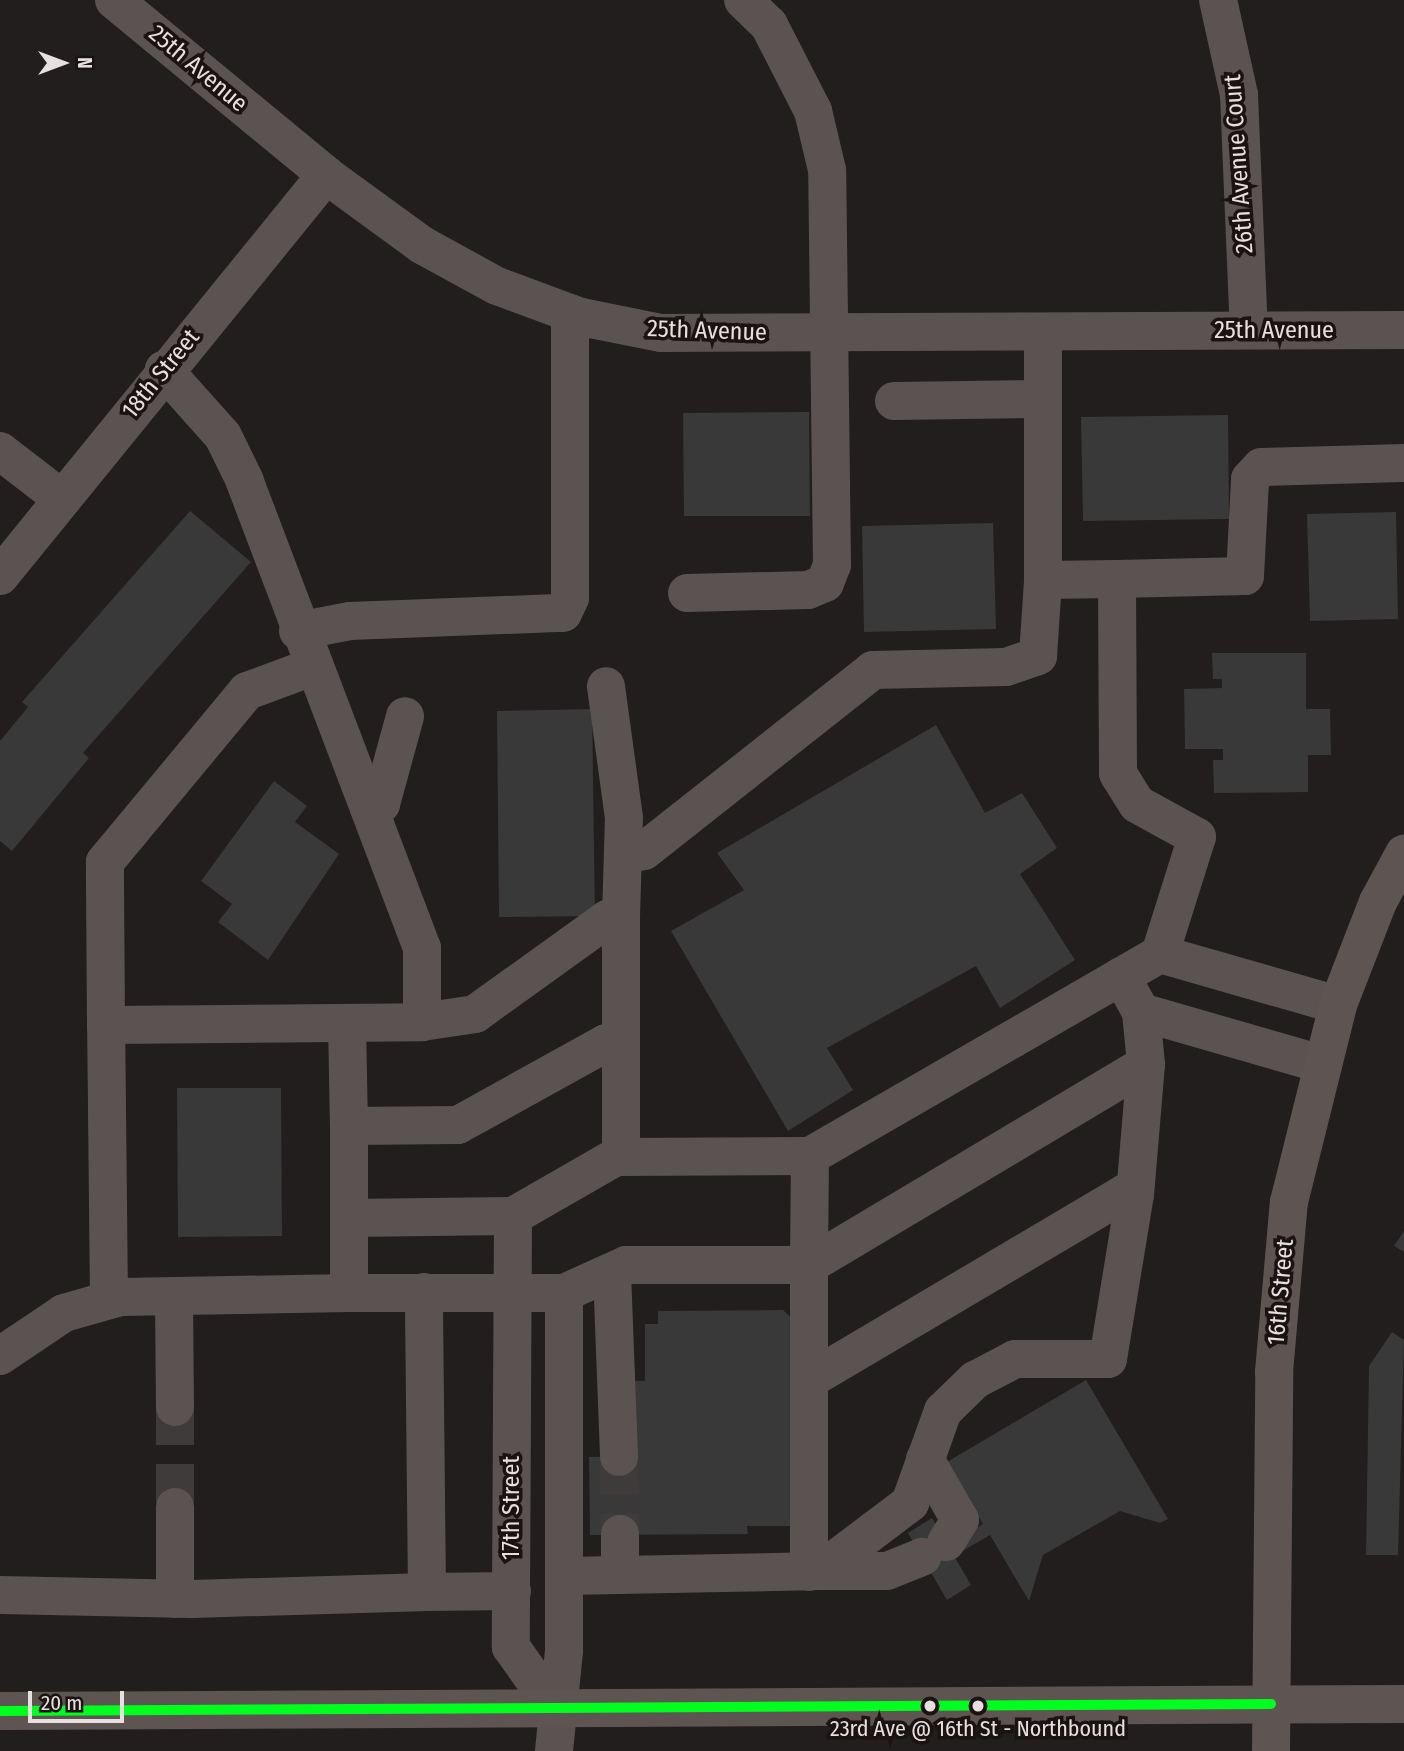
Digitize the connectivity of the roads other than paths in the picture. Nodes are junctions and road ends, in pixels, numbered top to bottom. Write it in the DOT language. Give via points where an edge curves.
graph roads {
  1 [pos="114,0"];
  2 [pos="743,0"];
  3 [pos="1218,0"];
  4 [pos="326,175"];
  5 [pos="570,313"];
  6 [pos="1249,330"];
  7 [pos="1404,330"];
  8 [pos="1044,332"];
  9 [pos="828,335"];
  10 [pos="164,370"];
  11 [pos="1044,399"];
  12 [pos="894,401"];
  13 [pos="0,451"];
  14 [pos="1404,463"];
  15 [pos="61,498"];
  16 [pos="0,576"];
  17 [pos="1117,579"];
  18 [pos="1044,580"];
  19 [pos="687,593"];
  20 [pos="299,631"];
  21 [pos="313,667"];
  22 [pos="606,686"];
  23 [pos="405,716"];
  24 [pos="372,808"];
  25 [pos="1404,854"];
  26 [pos="622,855"];
  27 [pos="621,917"];
  28 [pos="1160,954"];
  29 [pos="1121,976"];
  30 [pos="1338,1005"];
  31 [pos="1142,1012"];
  32 [pos="422,1022"];
  33 [pos="348,1023"];
  34 [pos="106,1025"];
  35 [pos="621,1041"];
  36 [pos="1321,1064"];
  37 [pos="1146,1065"];
  38 [pos="349,1126"];
  39 [pos="810,1156"];
  40 [pos="621,1157"];
  41 [pos="1135,1195"];
  42 [pos="513,1216"];
  43 [pos="349,1217"];
  44 [pos="809,1265"];
  45 [pos="612,1273"];
  46 [pos="424,1292"];
  47 [pos="349,1293"];
  48 [pos="564,1293"];
  49 [pos="514,1294"];
  50 [pos="174,1296"];
  51 [pos="109,1300"];
  52 [pos="0,1356"];
  53 [pos="809,1380"];
  54 [pos="175,1407"];
  55 [pos="619,1457"];
  56 [pos="925,1460"];
  57 [pos="175,1507"];
  58 [pos="620,1534"];
  59 [pos="815,1572"];
  60 [pos="620,1575"];
  61 [pos="565,1576"];
  62 [pos="512,1591"];
  63 [pos="427,1592"];
  64 [pos="0,1595"];
  65 [pos="175,1599"];
  66 [pos="1271,1704"];
  67 [pos="1404,1704"];
  68 [pos="554,1708"];
  69 [pos="0,1711"];
  70 [pos="554,1751"];
  71 [pos="1271,1751"];
  1 -- 4 [label="street, 25th Avenue"];
  2 -- 9 [label="street" via="769,25 813,111 827,170"];
  3 -- 6 [label="street, 26th Avenue Court" via="1239,95"];
  4 -- 5 [label="street, 25th Avenue" via="422,245 497,286"];
  4 -- 10 [label="street, 18th Street"];
  5 -- 9 [label="street, 25th Avenue" via="661,333"];
  5 -- 20 [label="street" via="570,598 563,613 350,621"];
  6 -- 7 [label="street, 25th Avenue"];
  6 -- 8 [label="street, 25th Avenue"];
  8 -- 9 [label="street, 25th Avenue"];
  8 -- 11 [label="street"];
  9 -- 19 [label="street" via="832,565 825,583 808,590"];
  10 -- 15 [label="street, 18th Street"];
  10 -- 20 [label="street" via="223,436"];
  11 -- 12 [label="street"];
  11 -- 18 [label="street"];
  13 -- 15 [label="street"];
  14 -- 17 [label="street" via="1262,467 1250,479 1245,576"];
  15 -- 16 [label="street, 18th Street"];
  17 -- 18 [label="street"];
  17 -- 28 [label="street" via="1118,773 1137,804 1197,837"];
  18 -- 26 [label="street" via="1038,656 1006,667 873,670 643,851"];
  20 -- 21 [label="street"];
  21 -- 24 [label="street"];
  21 -- 34 [label="street" via="247,691 105,862"];
  22 -- 26 [label="street"];
  23 -- 24 [label="street" via="381,804"];
  24 -- 32 [label="street" via="422,948"];
  25 -- 30 [label="main road, 16th Street" via="1378,902"];
  26 -- 27 [label="street"];
  27 -- 32 [label="street" via="607,919 475,1014"];
  27 -- 35 [label="street"];
  28 -- 29 [label="street"];
  28 -- 30 [label="street"];
  29 -- 31 [label="street"];
  29 -- 39 [label="street"];
  30 -- 36 [label="main road, 16th Street"];
  31 -- 36 [label="street"];
  31 -- 37 [label="street"];
  32 -- 33 [label="street"];
  33 -- 34 [label="street"];
  33 -- 38 [label="street"];
  34 -- 51 [label="street"];
  35 -- 38 [label="street" via="606,1043 458,1125"];
  35 -- 40 [label="street"];
  36 -- 66 [label="main road, 16th Street" via="1295,1170 1279,1296"];
  37 -- 41 [label="street"];
  37 -- 44 [label="street"];
  38 -- 43 [label="street"];
  39 -- 40 [label="street"];
  39 -- 44 [label="street"];
  40 -- 42 [label="street"];
  41 -- 53 [label="street" via="1125,1193"];
  41 -- 56 [label="street" via="1108,1359 1015,1359 975,1380 943,1410"];
  42 -- 43 [label="street"];
  42 -- 49 [label="street, 17th Street"];
  43 -- 47 [label="street"];
  44 -- 45 [label="street" via="626,1265"];
  44 -- 53 [label="street"];
  45 -- 48 [label="street"];
  45 -- 55 [label="street"];
  46 -- 47 [label="street"];
  46 -- 49 [label="street"];
  46 -- 63 [label="street"];
  47 -- 50 [label="street"];
  48 -- 49 [label="street"];
  48 -- 61 [label="street"];
  49 -- 62 [label="street, 17th Street"];
  50 -- 51 [label="street"];
  50 -- 54 [label="street"];
  51 -- 52 [label="street" via="64,1313"];
  53 -- 59 [label="street"];
  56 -- 59 [label="street" via="910,1503"];
  56 -- 59 [label="street" via="960,1520 934,1550 887,1571"];
  57 -- 65 [label="street"];
  58 -- 60 [label="street"];
  59 -- 60 [label="street"];
  60 -- 61 [label="street"];
  61 -- 68 [label="street" via="564,1650"];
  62 -- 63 [label="street"];
  62 -- 68 [label="street, 17th Street" via="511,1647"];
  63 -- 65 [label="street"];
  64 -- 65 [label="street"];
  66 -- 67 [label="main road"];
  66 -- 68 [label="main road"];
  66 -- 71 [label="main road, 16th Street"];
  68 -- 69 [label="main road"];
  68 -- 70 [label="street"];
}
